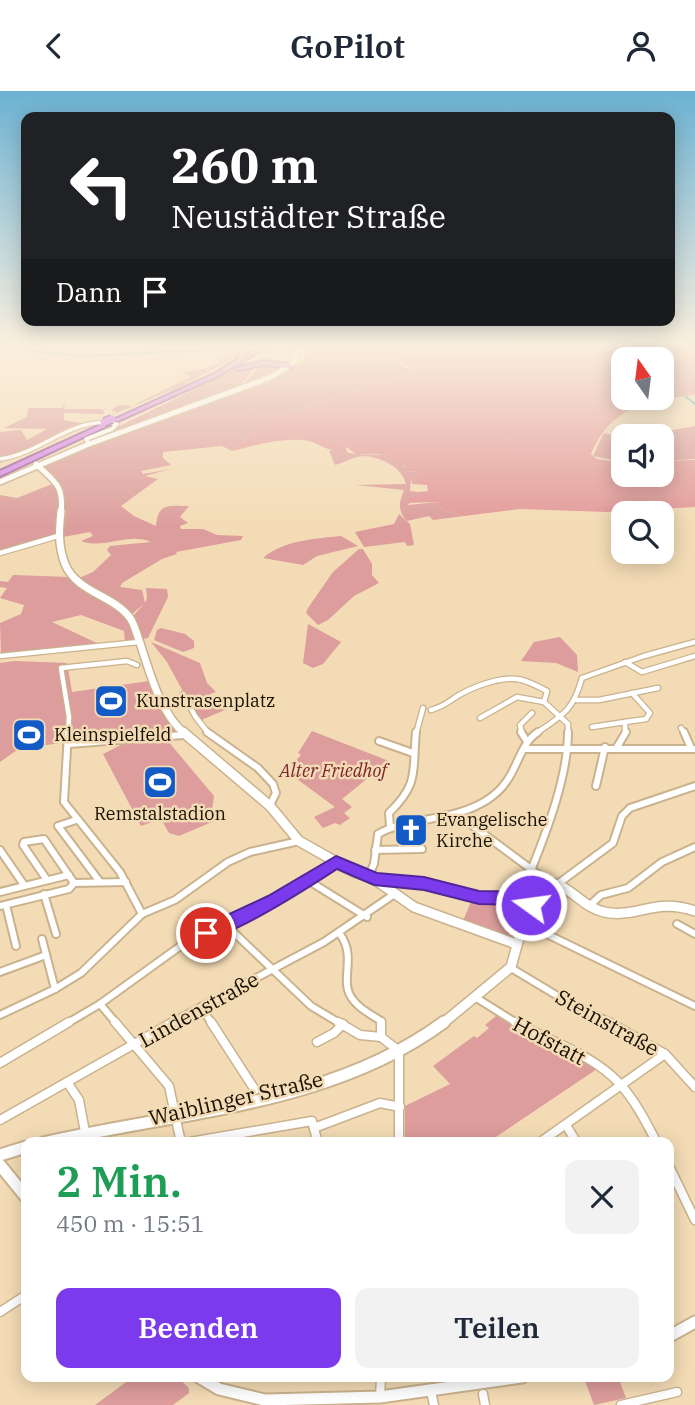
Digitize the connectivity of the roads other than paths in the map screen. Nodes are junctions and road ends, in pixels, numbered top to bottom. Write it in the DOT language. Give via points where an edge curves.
graph roads {
  1 [pos="142,406"];
  2 [pos="144,406"];
  3 [pos="193,406"];
  4 [pos="110,421"];
  5 [pos="89,444"];
  6 [pos="0,459"];
  7 [pos="36,464"];
  8 [pos="0,472"];
  9 [pos="0,482"];
  10 [pos="58,536"];
  11 [pos="0,553"];
  12 [pos="139,642"];
  13 [pos="695,642"];
  14 [pos="0,656"];
  15 [pos="695,656"];
  16 [pos="625,662"];
  17 [pos="137,665"];
  18 [pos="582,678"];
  19 [pos="659,688"];
  20 [pos="632,693"];
  21 [pos="183,694"];
  22 [pos="576,699"];
  23 [pos="544,702"];
  24 [pos="423,708"];
  25 [pos="431,710"];
  26 [pos="532,713"];
  27 [pos="562,716"];
  28 [pos="480,718"];
  29 [pos="625,722"];
  30 [pos="592,727"];
  31 [pos="681,728"];
  32 [pos="183,734"];
  33 [pos="526,740"];
  34 [pos="379,741"];
  35 [pos="69,744"];
  36 [pos="568,747"];
  37 [pos="605,747"];
  38 [pos="617,747"];
  39 [pos="524,748"];
  40 [pos="693,748"];
  41 [pos="413,753"];
  42 [pos="596,786"];
  43 [pos="695,786"];
  44 [pos="270,806"];
  45 [pos="457,814"];
  46 [pos="76,820"];
  47 [pos="390,827"];
  48 [pos="299,841"];
  49 [pos="695,847"];
  50 [pos="422,849"];
  51 [pos="0,850"];
  52 [pos="375,850"];
  53 [pos="336,862"];
  54 [pos="532,868"];
  55 [pos="69,875"];
  56 [pos="371,878"];
  57 [pos="47,880"];
  58 [pos="126,881"];
  59 [pos="309,881"];
  60 [pos="548,881"];
  61 [pos="100,882"];
  62 [pos="74,883"];
  63 [pos="559,883"];
  64 [pos="24,885"];
  65 [pos="392,889"];
  66 [pos="1,890"];
  67 [pos="44,894"];
  68 [pos="532,898"];
  69 [pos="3,906"];
  70 [pos="588,907"];
  71 [pos="695,911"];
  72 [pos="142,914"];
  73 [pos="367,917"];
  74 [pos="524,923"];
  75 [pos="225,924"];
  76 [pos="677,924"];
  77 [pos="56,934"];
  78 [pos="340,934"];
  79 [pos="695,934"];
  80 [pos="42,939"];
  81 [pos="516,944"];
  82 [pos="16,946"];
  83 [pos="46,955"];
  84 [pos="511,968"];
  85 [pos="273,970"];
  86 [pos="0,972"];
  87 [pos="55,989"];
  88 [pos="475,997"];
  89 [pos="100,1004"];
  90 [pos="695,1006"];
  91 [pos="201,1007"];
  92 [pos="0,1015"];
  93 [pos="342,1024"];
  94 [pos="381,1037"];
  95 [pos="317,1042"];
  96 [pos="133,1045"];
  97 [pos="399,1051"];
  98 [pos="665,1054"];
  99 [pos="0,1063"];
  100 [pos="67,1082"];
  101 [pos="621,1087"];
  102 [pos="695,1087"];
  103 [pos="255,1090"];
  104 [pos="400,1107"];
  105 [pos="175,1114"];
  106 [pos="0,1120"];
  107 [pos="566,1125"];
  108 [pos="314,1128"];
  109 [pos="85,1132"];
  110 [pos="253,1133"];
  111 [pos="66,1137"];
  112 [pos="181,1137"];
  113 [pos="225,1137"];
  114 [pos="254,1137"];
  115 [pos="316,1137"];
  116 [pos="399,1137"];
  117 [pos="548,1137"];
  118 [pos="573,1137"];
  119 [pos="654,1137"];
  120 [pos="21,1149"];
  121 [pos="0,1155"];
  122 [pos="0,1165"];
  123 [pos="674,1176"];
  124 [pos="21,1192"];
  125 [pos="695,1220"];
  126 [pos="21,1298"];
  127 [pos="0,1312"];
  128 [pos="695,1322"];
  129 [pos="674,1334"];
  130 [pos="207,1382"];
  131 [pos="381,1382"];
  132 [pos="490,1382"];
  133 [pos="431,1391"];
  134 [pos="677,1392"];
  135 [pos="483,1394"];
  136 [pos="380,1397"];
  137 [pos="634,1404"];
  138 [pos="434,1405"];
  139 [pos="485,1405"];
  140 [pos="621,1405"];
  1 -- 4 [label="highway"];
  2 -- 4 [label="highway"];
  3 -- 5 [label="street"];
  4 -- 8 [label="highway"];
  5 -- 6 [label="street" via="86,439 117,424 98,420 21,456"];
  5 -- 7 [label="street"];
  7 -- 9 [label="street"];
  7 -- 10 [label="street" via="63,495"];
  10 -- 11 [label="street"];
  10 -- 12 [label="street" via="73,577 126,613"];
  12 -- 14 [label="street"];
  12 -- 32 [label="street" via="156,690"];
  13 -- 16 [label="street"];
  15 -- 16 [label="street" via="642,672"];
  16 -- 18 [label="street"];
  17 -- 35 [label="street" via="127,661 61,668"];
  18 -- 22 [label="street"];
  19 -- 20 [label="street"];
  20 -- 22 [label="street"];
  20 -- 29 [label="street" via="650,713 646,719"];
  21 -- 44 [label="street" via="208,734 274,784 276,793"];
  22 -- 27 [label="street"];
  23 -- 25 [label="street" via="547,691 516,678 478,686"];
  23 -- 27 [label="street"];
  23 -- 28 [label="street" via="517,697"];
  24 -- 41 [label="street" via="416,720"];
  26 -- 33 [label="street" via="520,725"];
  27 -- 33 [label="street"];
  27 -- 36 [label="street" via="570,733"];
  29 -- 30 [label="street"];
  29 -- 38 [label="street" via="627,731"];
  31 -- 40 [label="street"];
  32 -- 35 [label="street"];
  32 -- 44 [label="street"];
  33 -- 39 [label="street"];
  34 -- 41 [label="street"];
  35 -- 46 [label="street" via="64,802"];
  36 -- 37 [label="street"];
  36 -- 39 [label="street"];
  36 -- 54 [label="street" via="548,828"];
  37 -- 38 [label="street"];
  37 -- 42 [label="street"];
  38 -- 40 [label="street"];
  39 -- 45 [label="street" via="511,780 477,806"];
  41 -- 47 [label="street" via="412,784 388,813"];
  43 -- 63 [label="street" via="630,809 622,816 613,843"];
  44 -- 48 [label="street"];
  45 -- 47 [label="street"];
  45 -- 54 [label="street"];
  46 -- 58 [label="street"];
  46 -- 61 [label="street" via="58,826"];
  47 -- 52 [label="street" via="377,835"];
  48 -- 53 [label="street"];
  48 -- 72 [label="street" via="228,862 175,900"];
  49 -- 70 [label="street" via="662,862 628,888 601,895"];
  50 -- 52 [label="street"];
  51 -- 64 [label="street"];
  52 -- 56 [label="street"];
  53 -- 56 [label="street"];
  53 -- 59 [label="street"];
  54 -- 60 [label="street"];
  55 -- 57 [label="street"];
  55 -- 57 [label="street" via="44,839 24,842"];
  55 -- 62 [label="street"];
  56 -- 65 [label="street"];
  57 -- 64 [label="street"];
  58 -- 61 [label="street"];
  58 -- 72 [label="street"];
  59 -- 73 [label="street"];
  59 -- 75 [label="street"];
  60 -- 63 [label="street"];
  60 -- 68 [label="street" via="538,886"];
  61 -- 62 [label="street"];
  62 -- 67 [label="street" via="69,889"];
  63 -- 70 [label="street"];
  64 -- 66 [label="street"];
  65 -- 68 [label="street" via="424,883 479,898"];
  65 -- 73 [label="street, Lindenstraße"];
  65 -- 81 [label="street" via="414,907"];
  67 -- 69 [label="street"];
  67 -- 77 [label="street"];
  68 -- 74 [label="street"];
  69 -- 82 [label="street"];
  70 -- 71 [label="street" via="610,912 669,903"];
  72 -- 87 [label="street" via="81,973"];
  73 -- 78 [label="street, Lindenstraße"];
  74 -- 81 [label="street"];
  74 -- 90 [label="street"];
  75 -- 85 [label="street"];
  75 -- 89 [label="street" via="186,941"];
  76 -- 79 [label="street"];
  78 -- 85 [label="street, Lindenstraße"];
  78 -- 94 [label="street" via="352,959 348,992 354,1002 381,1021"];
  80 -- 83 [label="street"];
  81 -- 84 [label="street"];
  83 -- 86 [label="street"];
  83 -- 87 [label="street"];
  84 -- 88 [label="street, Waiblinger Straße"];
  84 -- 98 [label="street, Steinstraße"];
  85 -- 91 [label="street, Lindenstraße"];
  85 -- 93 [label="street" via="312,1006"];
  87 -- 92 [label="street"];
  88 -- 97 [label="street, Waiblinger Straße"];
  88 -- 101 [label="street, Hofstatt" via="494,1012 604,1069"];
  89 -- 96 [label="street"];
  89 -- 99 [label="street"];
  91 -- 96 [label="street, Lindenstraße"];
  91 -- 103 [label="street"];
  93 -- 94 [label="street" via="360,1035"];
  93 -- 95 [label="street"];
  94 -- 97 [label="street"];
  96 -- 100 [label="street, Lindenstraße"];
  96 -- 105 [label="street" via="169,1086"];
  97 -- 104 [label="street"];
  97 -- 105 [label="street, Waiblinger Straße" via="315,1083"];
  98 -- 101 [label="street"];
  98 -- 102 [label="street, Steinstraße"];
  100 -- 106 [label="street, Lindenstraße"];
  100 -- 109 [label="street" via="79,1100"];
  101 -- 107 [label="street"];
  101 -- 119 [label="street, Hofstatt"];
  104 -- 108 [label="street" via="380,1103"];
  104 -- 116 [label="street"];
  105 -- 109 [label="street, Waiblinger Straße"];
  105 -- 112 [label="street"];
  107 -- 117 [label="street"];
  107 -- 118 [label="street"];
  108 -- 110 [label="street" via="312,1121"];
  108 -- 115 [label="street"];
  109 -- 111 [label="street, Waiblinger Straße"];
  110 -- 113 [label="street"];
  110 -- 114 [label="street"];
  120 -- 121 [label="street"];
  122 -- 124 [label="street"];
  123 -- 125 [label="street"];
  126 -- 127 [label="street"];
  128 -- 129 [label="street"];
  130 -- 136 [label="street" via="265,1400"];
  131 -- 136 [label="street"];
  132 -- 133 [label="street"];
  133 -- 136 [label="street"];
  133 -- 138 [label="street"];
  134 -- 137 [label="street"];
  135 -- 139 [label="street"];
  137 -- 140 [label="street"];
}
